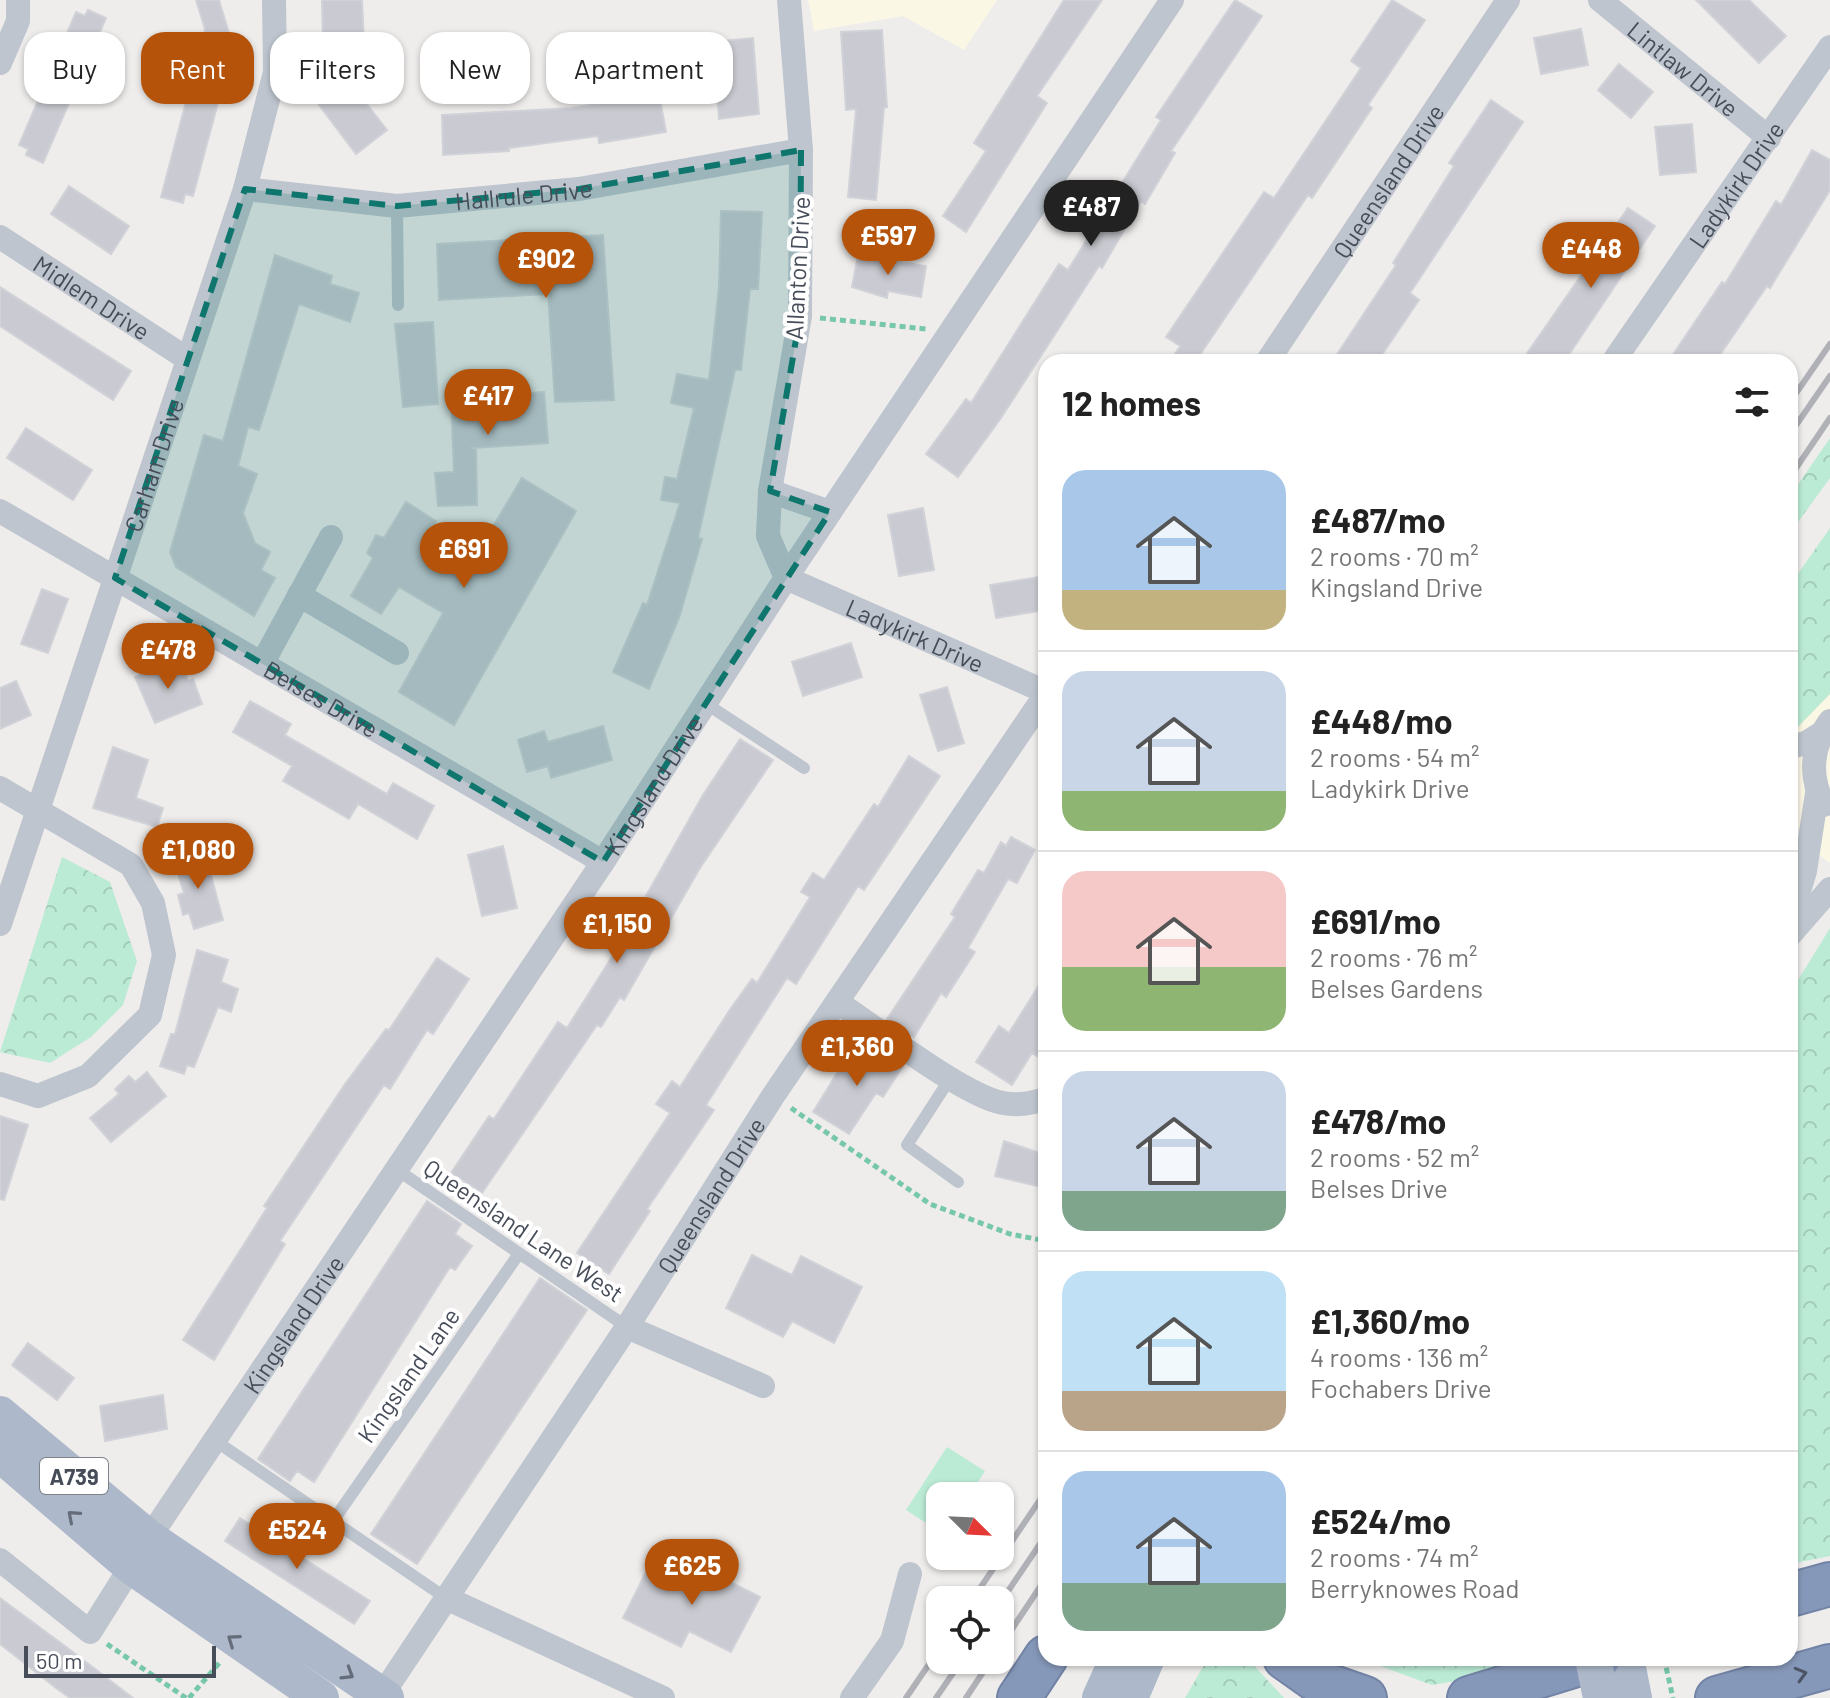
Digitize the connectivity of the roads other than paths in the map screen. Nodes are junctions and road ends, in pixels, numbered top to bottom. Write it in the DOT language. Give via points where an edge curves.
graph roads {
  1 [pos="18,0"];
  2 [pos="274,0"];
  3 [pos="789,0"];
  4 [pos="1172,0"];
  5 [pos="1508,0"];
  6 [pos="1600,0"];
  7 [pos="1830,47"];
  8 [pos="0,63"];
  9 [pos="1769,138"];
  10 [pos="801,150"];
  11 [pos="245,189"];
  12 [pos="397,206"];
  13 [pos="0,237"];
  14 [pos="398,305"];
  15 [pos="1272,354"];
  16 [pos="1619,354"];
  17 [pos="186,358"];
  18 [pos="770,491"];
  19 [pos="0,511"];
  20 [pos="830,512"];
  21 [pos="331,537"];
  22 [pos="115,578"];
  23 [pos="786,578"];
  24 [pos="299,595"];
  25 [pos="397,653"];
  26 [pos="262,664"];
  27 [pos="1038,689"];
  28 [pos="705,703"];
  29 [pos="1038,705"];
  30 [pos="1826,727"];
  31 [pos="1798,745"];
  32 [pos="1798,765"];
  33 [pos="804,768"];
  34 [pos="1815,782"];
  35 [pos="0,788"];
  36 [pos="37,810"];
  37 [pos="1830,814"];
  38 [pos="603,862"];
  39 [pos="1830,889"];
  40 [pos="1798,894"];
  41 [pos="0,924"];
  42 [pos="1798,926"];
  43 [pos="837,1002"];
  44 [pos="951,1077"];
  45 [pos="0,1084"];
  46 [pos="1038,1101"];
  47 [pos="396,1169"];
  48 [pos="958,1182"];
  49 [pos="518,1255"];
  50 [pos="627,1327"];
  51 [pos="763,1386"];
  52 [pos="0,1414"];
  53 [pos="214,1440"];
  54 [pos="0,1454"];
  55 [pos="333,1521"];
  56 [pos="140,1553"];
  57 [pos="0,1560"];
  58 [pos="910,1574"];
  59 [pos="1830,1584"];
  60 [pos="1798,1593"];
  61 [pos="446,1598"];
  62 [pos="1040,1666"];
  63 [pos="1114,1666"];
  64 [pos="1144,1666"];
  65 [pos="1296,1666"];
  66 [pos="1573,1666"];
  67 [pos="1595,1666"];
  68 [pos="1628,1666"];
  69 [pos="1830,1666"];
  70 [pos="306,1677"];
  71 [pos="382,1697"];
  72 [pos="663,1698"];
  73 [pos="852,1698"];
  74 [pos="1019,1698"];
  75 [pos="1100,1698"];
  76 [pos="1130,1698"];
  77 [pos="1365,1698"];
  78 [pos="1469,1698"];
  79 [pos="1601,1698"];
  80 [pos="1634,1698"];
  81 [pos="1717,1698"];
  1 -- 8 [label="street" via="18,21"];
  2 -- 11 [label="street, Carham Drive" via="275,72"];
  3 -- 10 [label="street, Allanton Drive"];
  4 -- 20 [label="street, Kingsland Drive"];
  5 -- 15 [label="street, Queensland Drive"];
  6 -- 9 [label="street, Lintlaw Drive"];
  7 -- 9 [label="street, Ladykirk Drive"];
  9 -- 16 [label="street, Ladykirk Drive"];
  10 -- 12 [label="street, Hallrule Drive" via="579,189"];
  10 -- 18 [label="street, Allanton Drive" via="800,316"];
  11 -- 12 [label="street, Hallrule Drive"];
  11 -- 17 [label="street, Carham Drive"];
  12 -- 14 [label="lane"];
  13 -- 17 [label="street, Midlem Drive"];
  17 -- 22 [label="street, Carham Drive"];
  18 -- 20 [label="street"];
  18 -- 23 [label="street, Allanton Drive" via="768,536"];
  19 -- 22 [label="street, Belses Drive"];
  20 -- 23 [label="street, Kingsland Drive"];
  21 -- 24 [label="street"];
  22 -- 26 [label="street, Belses Drive"];
  22 -- 36 [label="street, Carham Drive"];
  23 -- 27 [label="street, Ladykirk Drive"];
  23 -- 28 [label="street, Kingsland Drive"];
  24 -- 25 [label="street"];
  24 -- 26 [label="street"];
  26 -- 38 [label="street, Belses Drive"];
  28 -- 33 [label="lane"];
  28 -- 38 [label="street, Kingsland Drive"];
  29 -- 43 [label="street, Queensland Drive"];
  30 -- 31 [label="street"];
  30 -- 34 [label="street"];
  32 -- 34 [label="street"];
  34 -- 37 [label="street"];
  34 -- 40 [label="street"];
  35 -- 36 [label="street"];
  36 -- 41 [label="street, Carham Drive"];
  36 -- 45 [label="street" via="131,865 153,903 164,955 150,1015 88,1076 38,1096"];
  38 -- 47 [label="street, Kingsland Drive"];
  39 -- 42 [label="street"];
  43 -- 44 [label="street"];
  43 -- 50 [label="street, Queensland Drive"];
  44 -- 46 [label="street" via="1000,1103"];
  44 -- 48 [label="lane" via="907,1145"];
  47 -- 49 [label="lane, Queensland Lane West"];
  47 -- 53 [label="street, Kingsland Drive"];
  49 -- 50 [label="lane, Queensland Lane West"];
  49 -- 55 [label="lane, Kingsland Lane"];
  50 -- 51 [label="street"];
  50 -- 61 [label="street, Queensland Drive"];
  52 -- 56 [label="main road, A739"];
  53 -- 55 [label="lane"];
  53 -- 56 [label="street, Kingsland Drive"];
  56 -- 54 [label="main road, A739, one-way"];
  55 -- 61 [label="lane"];
  56 -- 57 [label="street, Kingsland Drive" via="90,1632"];
  56 -- 70 [label="main road, A739"];
  58 -- 73 [label="street" via="892,1641"];
  59 -- 60 [label="highway"];
  61 -- 71 [label="street, Queensland Drive"];
  61 -- 72 [label="street"];
  62 -- 74 [label="highway"];
  63 -- 75 [label="main road"];
  64 -- 76 [label="main road"];
  65 -- 77 [label="highway" via="1319,1682"];
  66 -- 78 [label="highway"];
  67 -- 79 [label="main road, bridge"];
  68 -- 80 [label="main road"];
  81 -- 69 [label="highway, one-way"];
  70 -- 71 [label="main road, A739, one-way"];
}
